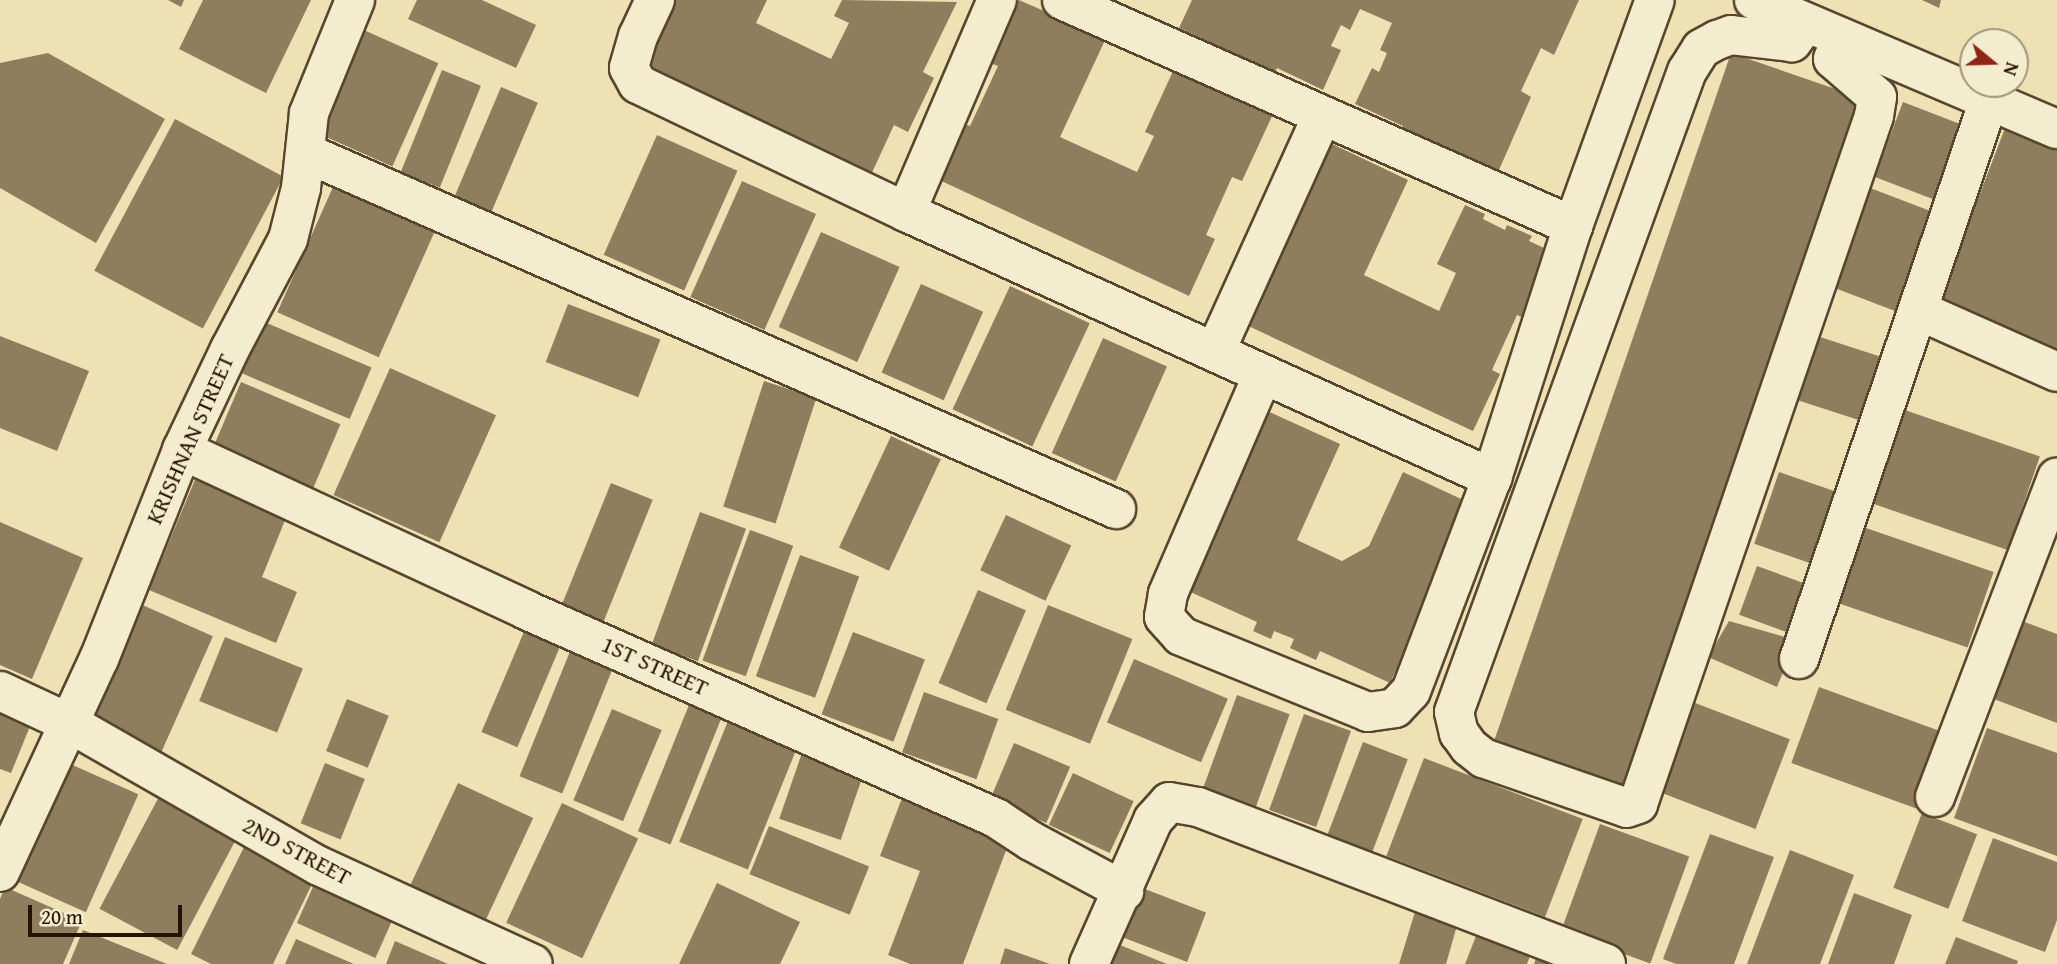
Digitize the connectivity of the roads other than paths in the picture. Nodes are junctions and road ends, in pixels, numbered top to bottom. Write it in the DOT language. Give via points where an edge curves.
graph roads {
  1 [pos="355,0"];
  2 [pos="655,0"];
  3 [pos="997,0"];
  4 [pos="1062,0"];
  5 [pos="1655,0"];
  6 [pos="1754,0"];
  7 [pos="1123,12"];
  8 [pos="1802,14"];
  9 [pos="1842,38"];
  10 [pos="1989,100"];
  11 [pos="1322,116"];
  12 [pos="2057,129"];
  13 [pos="306,153"];
  14 [pos="906,212"];
  15 [pos="1573,226"];
  16 [pos="1918,310"];
  17 [pos="1215,352"];
  18 [pos="2057,372"];
  19 [pos="1263,374"];
  20 [pos="183,450"];
  21 [pos="2057,477"];
  22 [pos="1492,478"];
  23 [pos="1116,509"];
  24 [pos="1799,659"];
  25 [pos="0,691"];
  26 [pos="69,723"];
  27 [pos="1935,797"];
  28 [pos="0,872"];
  29 [pos="1124,891"];
  30 [pos="533,964"];
  31 [pos="1089,964"];
  32 [pos="1606,964"];
  1 -- 13 [label="street, KRISHNAN STREET" via="309,113"];
  2 -- 14 [label="street" via="629,68 638,84"];
  3 -- 14 [label="street"];
  4 -- 7 [label="street"];
  5 -- 15 [label="street"];
  6 -- 8 [label="street"];
  7 -- 11 [label="street"];
  8 -- 9 [label="street"];
  8 -- 9 [label="street" via="1792,42 1731,35 1701,49 1687,71 1454,712 1459,733 1483,758 1627,807 1638,804 1874,117 1877,97 1833,59"];
  9 -- 10 [label="street"];
  10 -- 12 [label="street"];
  10 -- 16 [label="street"];
  11 -- 15 [label="street"];
  11 -- 17 [label="street"];
  13 -- 20 [label="street, KRISHNAN STREET" via="288,239"];
  13 -- 23 [label="street"];
  14 -- 17 [label="street"];
  15 -- 22 [label="street"];
  16 -- 18 [label="street"];
  16 -- 24 [label="street"];
  17 -- 19 [label="street"];
  19 -- 22 [label="street"];
  19 -- 22 [label="street" via="1168,594 1164,617 1181,636 1368,712 1395,708 1411,691"];
  20 -- 26 [label="street, KRISHNAN STREET"];
  20 -- 29 [label="street, 1ST STREET" via="526,610 996,818"];
  21 -- 27 [label="street"];
  25 -- 26 [label="street, 2ND STREET"];
  26 -- 28 [label="street, KRISHNAN STREET"];
  26 -- 30 [label="street, 2ND STREET" via="319,866"];
  29 -- 31 [label="street"];
  29 -- 32 [label="street" via="1153,820 1170,802 1198,807"];
}
